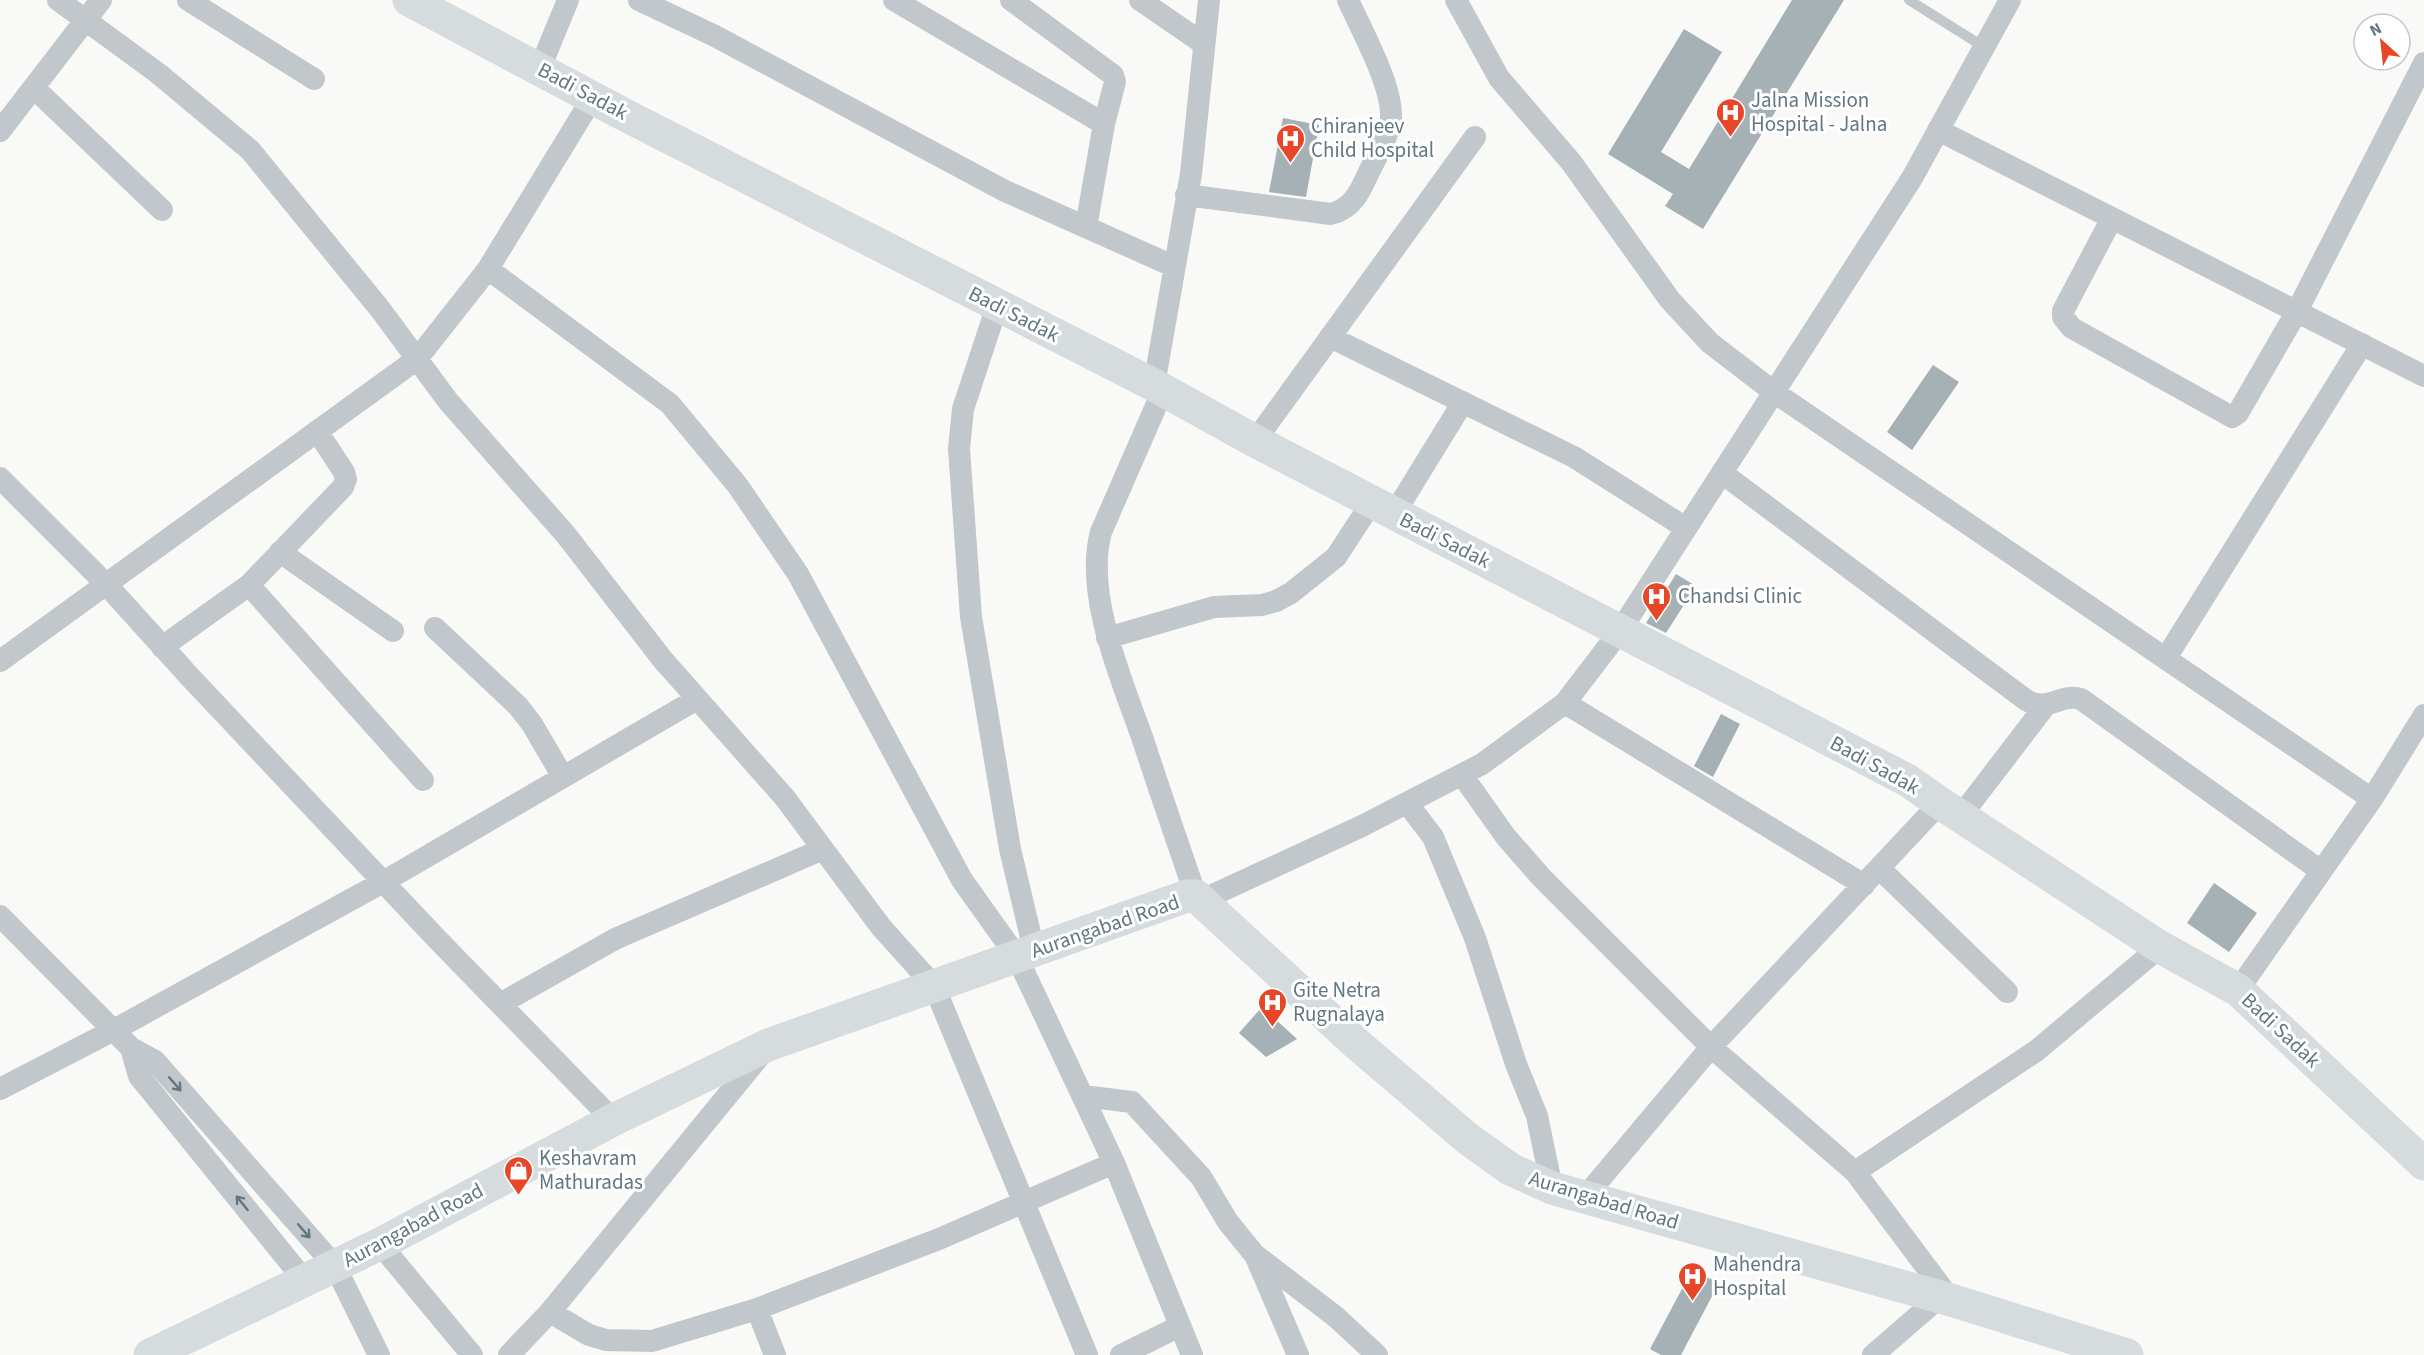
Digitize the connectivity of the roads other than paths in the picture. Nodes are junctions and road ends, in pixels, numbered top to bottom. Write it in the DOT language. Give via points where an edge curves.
graph roads {
  1 [pos="58,0"];
  2 [pos="101,0"];
  3 [pos="188,0"];
  4 [pos="409,0"];
  5 [pos="568,0"];
  6 [pos="639,0"];
  7 [pos="894,0"];
  8 [pos="1011,0"];
  9 [pos="1140,0"];
  10 [pos="1209,0"];
  11 [pos="1348,0"];
  12 [pos="1456,0"];
  13 [pos="1909,0"];
  14 [pos="2010,0"];
  15 [pos="87,21"];
  16 [pos="1204,44"];
  17 [pos="1984,47"];
  18 [pos="2424,63"];
  19 [pos="540,68"];
  20 [pos="314,79"];
  21 [pos="34,88"];
  22 [pos="593,97"];
  23 [pos="1104,124"];
  24 [pos="1938,130"];
  25 [pos="0,131"];
  26 [pos="1475,137"];
  27 [pos="1186,195"];
  28 [pos="162,210"];
  29 [pos="2112,218"];
  30 [pos="1086,227"];
  31 [pos="1173,266"];
  32 [pos="488,269"];
  33 [pos="997,306"];
  34 [pos="2298,311"];
  35 [pos="1330,337"];
  36 [pos="2362,344"];
  37 [pos="417,359"];
  38 [pos="2422,369"];
  39 [pos="1158,388"];
  40 [pos="1774,392"];
  41 [pos="1463,402"];
  42 [pos="317,431"];
  43 [pos="1255,441"];
  44 [pos="1722,473"];
  45 [pos="0,478"];
  46 [pos="1383,508"];
  47 [pos="1686,528"];
  48 [pos="280,552"];
  49 [pos="105,583"];
  50 [pos="249,585"];
  51 [pos="435,628"];
  52 [pos="393,631"];
  53 [pos="1620,631"];
  54 [pos="1107,638"];
  55 [pos="162,647"];
  56 [pos="2166,658"];
  57 [pos="0,661"];
  58 [pos="697,699"];
  59 [pos="1565,703"];
  60 [pos="2045,706"];
  61 [pos="2424,716"];
  62 [pos="1462,775"];
  63 [pos="563,777"];
  64 [pos="423,780"];
  65 [pos="2372,799"];
  66 [pos="1407,803"];
  67 [pos="1950,810"];
  68 [pos="823,849"];
  69 [pos="2321,871"];
  70 [pos="1872,877"];
  71 [pos="383,882"];
  72 [pos="1199,898"];
  73 [pos="0,916"];
  74 [pos="2160,947"];
  75 [pos="1026,953"];
  76 [pos="934,986"];
  77 [pos="2238,990"];
  78 [pos="2007,992"];
  79 [pos="500,1004"];
  80 [pos="112,1030"];
  81 [pos="768,1045"];
  82 [pos="1711,1047"];
  83 [pos="130,1048"];
  84 [pos="0,1089"];
  85 [pos="1083,1096"];
  86 [pos="613,1120"];
  87 [pos="1113,1163"];
  88 [pos="2424,1164"];
  89 [pos="1855,1172"];
  90 [pos="1552,1188"];
  91 [pos="1585,1197"];
  92 [pos="1024,1202"];
  93 [pos="380,1244"];
  94 [pos="1254,1254"];
  95 [pos="335,1266"];
  96 [pos="305,1281"];
  97 [pos="1945,1298"];
  98 [pos="756,1309"];
  99 [pos="550,1312"];
  100 [pos="1180,1326"];
  101 [pos="651,1348"];
  102 [pos="150,1355"];
  103 [pos="379,1355"];
  104 [pos="472,1355"];
  105 [pos="509,1355"];
  106 [pos="775,1355"];
  107 [pos="1087,1355"];
  108 [pos="1121,1355"];
  109 [pos="1192,1355"];
  110 [pos="1298,1355"];
  111 [pos="1377,1355"];
  112 [pos="1874,1355"];
  113 [pos="2127,1355"];
  1 -- 15 [label="street"];
  2 -- 15 [label="street"];
  3 -- 20 [label="street"];
  4 -- 19 [label="main road, Badi Sadak"];
  5 -- 19 [label="street"];
  6 -- 30 [label="street" via="715,36 1005,191"];
  7 -- 23 [label="street"];
  8 -- 23 [label="street" via="1113,75"];
  9 -- 16 [label="street"];
  10 -- 16 [label="street"];
  11 -- 27 [label="street" via="1388,91 1391,114 1385,137 1355,200 1331,214"];
  12 -- 40 [label="street" via="1499,78 1571,162 1670,300 1710,343"];
  13 -- 17 [label="lane"];
  14 -- 17 [label="street"];
  15 -- 21 [label="street"];
  15 -- 37 [label="street" via="159,74 250,150"];
  16 -- 27 [label="street"];
  17 -- 24 [label="street"];
  18 -- 34 [label="street"];
  19 -- 22 [label="main road, Badi Sadak"];
  21 -- 25 [label="street"];
  21 -- 28 [label="street"];
  22 -- 32 [label="street"];
  22 -- 33 [label="main road, Badi Sadak"];
  23 -- 30 [label="street"];
  24 -- 29 [label="street"];
  24 -- 40 [label="street" via="1912,178"];
  26 -- 35 [label="street"];
  27 -- 31 [label="street"];
  29 -- 34 [label="street"];
  29 -- 34 [label="street" via="2062,317 2072,328 2226,415 2238,413"];
  30 -- 31 [label="street"];
  31 -- 39 [label="street"];
  32 -- 37 [label="street"];
  32 -- 75 [label="street" via="670,404 738,486 798,574 962,880"];
  33 -- 39 [label="main road, Badi Sadak"];
  33 -- 75 [label="street" via="963,409 959,449 971,618"];
  34 -- 36 [label="street"];
  35 -- 41 [label="street"];
  35 -- 43 [label="street"];
  36 -- 38 [label="street"];
  36 -- 56 [label="street"];
  37 -- 42 [label="street"];
  37 -- 58 [label="street" via="448,401 566,535"];
  39 -- 43 [label="main road, Badi Sadak"];
  39 -- 54 [label="street" via="1097,548"];
  40 -- 44 [label="street"];
  40 -- 56 [label="street"];
  41 -- 46 [label="street"];
  41 -- 47 [label="street" via="1574,457"];
  42 -- 48 [label="street" via="346,479 343,487"];
  42 -- 49 [label="street"];
  43 -- 46 [label="main road, Badi Sadak"];
  44 -- 47 [label="street"];
  44 -- 60 [label="street" via="2026,700"];
  45 -- 49 [label="street"];
  46 -- 53 [label="main road, Badi Sadak"];
  46 -- 54 [label="street" via="1336,557 1276,601 1214,607"];
  47 -- 53 [label="street"];
  48 -- 50 [label="street"];
  48 -- 52 [label="street"];
  49 -- 55 [label="street"];
  49 -- 57 [label="street"];
  50 -- 55 [label="street"];
  50 -- 64 [label="street"];
  51 -- 63 [label="street" via="518,706"];
  53 -- 59 [label="street"];
  53 -- 67 [label="main road, Badi Sadak" via="1907,780"];
  54 -- 72 [label="street"];
  55 -- 71 [label="street"];
  56 -- 65 [label="street"];
  58 -- 63 [label="street"];
  58 -- 68 [label="street" via="785,798"];
  59 -- 62 [label="street"];
  59 -- 70 [label="street"];
  60 -- 67 [label="street"];
  60 -- 69 [label="street" via="2068,698 2081,699"];
  61 -- 65 [label="street"];
  62 -- 66 [label="street"];
  62 -- 82 [label="street" via="1521,855"];
  63 -- 71 [label="street"];
  65 -- 69 [label="street"];
  66 -- 72 [label="street"];
  66 -- 90 [label="street" via="1433,837 1475,938 1537,1116"];
  67 -- 70 [label="street"];
  67 -- 74 [label="main road, Badi Sadak"];
  68 -- 76 [label="street" via="881,927"];
  68 -- 79 [label="street" via="615,939"];
  69 -- 77 [label="street"];
  70 -- 78 [label="street"];
  70 -- 82 [label="street"];
  71 -- 79 [label="street"];
  71 -- 80 [label="street"];
  72 -- 75 [label="main road, Aurangabad Road" via="1187,897"];
  72 -- 90 [label="main road, Aurangabad Road" via="1357,1044 1467,1138 1510,1169"];
  73 -- 80 [label="street"];
  74 -- 77 [label="main road, Badi Sadak"];
  74 -- 89 [label="street" via="2036,1052"];
  75 -- 76 [label="main road, Aurangabad Road"];
  75 -- 85 [label="street"];
  76 -- 81 [label="main road, Aurangabad Road"];
  76 -- 92 [label="street"];
  77 -- 88 [label="main road, Badi Sadak"];
  79 -- 86 [label="street"];
  80 -- 83 [label="street"];
  80 -- 84 [label="street"];
  81 -- 86 [label="main road, Aurangabad Road"];
  81 -- 99 [label="street"];
  82 -- 89 [label="street"];
  82 -- 91 [label="street"];
  83 -- 95 [label="street, one-way" via="155,1061"];
  96 -- 83 [label="street, one-way" via="139,1076"];
  85 -- 87 [label="street"];
  85 -- 94 [label="street" via="1132,1102 1201,1177 1228,1222"];
  86 -- 93 [label="main road, Aurangabad Road"];
  87 -- 92 [label="street"];
  87 -- 100 [label="street"];
  89 -- 97 [label="street"];
  90 -- 91 [label="main road, Aurangabad Road"];
  91 -- 97 [label="main road, Aurangabad Road"];
  92 -- 98 [label="street"];
  92 -- 107 [label="street"];
  93 -- 95 [label="main road, Aurangabad Road"];
  93 -- 104 [label="street"];
  94 -- 110 [label="street"];
  94 -- 111 [label="street" via="1336,1317"];
  95 -- 96 [label="main road, Aurangabad Road"];
  95 -- 103 [label="street"];
  96 -- 102 [label="main road, Aurangabad Road"];
  97 -- 112 [label="street"];
  97 -- 113 [label="main road, Aurangabad Road"];
  98 -- 101 [label="street"];
  98 -- 106 [label="street"];
  99 -- 101 [label="street" via="589,1335"];
  99 -- 105 [label="street"];
  100 -- 108 [label="street"];
  100 -- 109 [label="street"];
}
